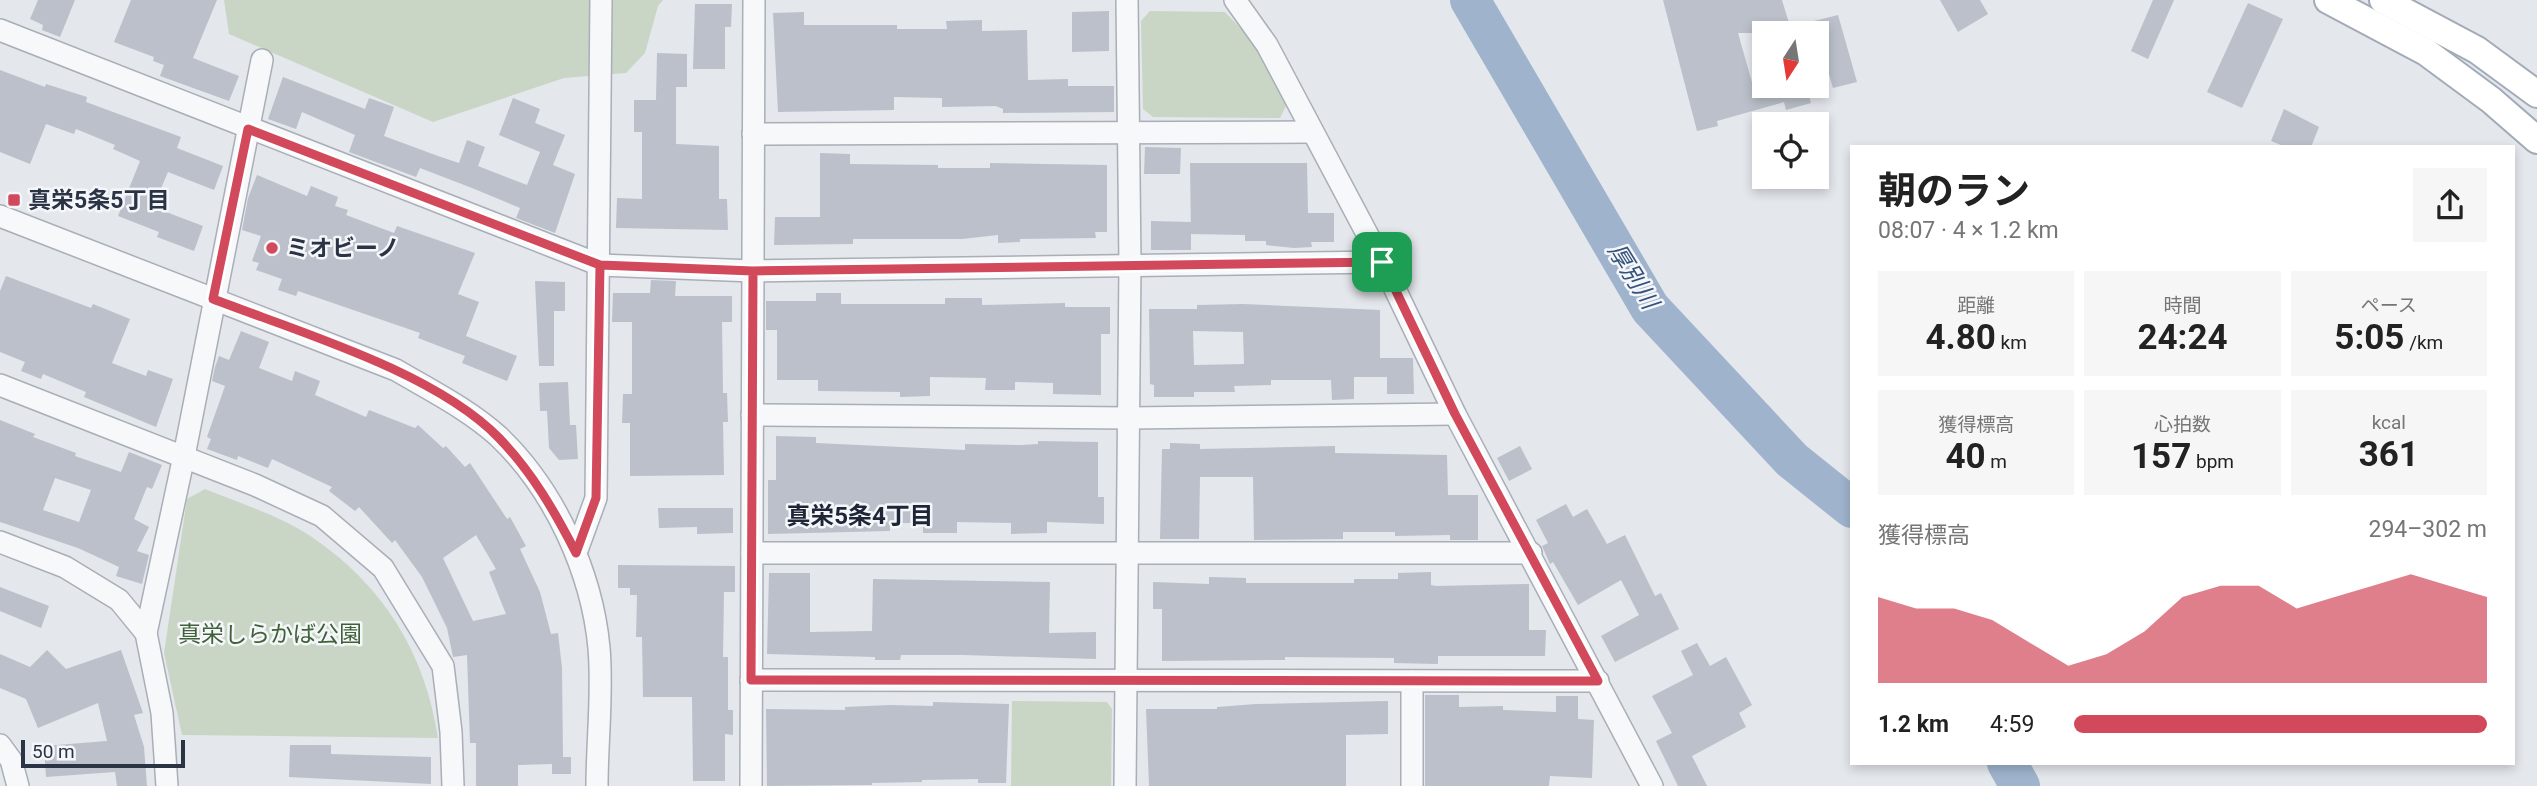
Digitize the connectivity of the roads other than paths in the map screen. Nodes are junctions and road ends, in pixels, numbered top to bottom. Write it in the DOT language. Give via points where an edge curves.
graph roads {
  1 [pos="601,0"];
  2 [pos="754,0"];
  3 [pos="1128,0"];
  4 [pos="1235,0"];
  5 [pos="2328,0"];
  6 [pos="2383,0"];
  7 [pos="0,30"];
  8 [pos="262,60"];
  9 [pos="2537,94"];
  10 [pos="248,129"];
  11 [pos="1130,131"];
  12 [pos="1311,132"];
  13 [pos="753,134"];
  14 [pos="2537,140"];
  15 [pos="0,216"];
  16 [pos="1382,262"];
  17 [pos="600,265"];
  18 [pos="1130,265"];
  19 [pos="753,271"];
  20 [pos="213,299"];
  21 [pos="0,385"];
  22 [pos="1455,414"];
  23 [pos="752,415"];
  24 [pos="1129,418"];
  25 [pos="184,456"];
  26 [pos="0,542"];
  27 [pos="576,553"];
  28 [pos="752,553"];
  29 [pos="1531,553"];
  30 [pos="1128,554"];
  31 [pos="146,633"];
  32 [pos="1126,678"];
  33 [pos="751,680"];
  34 [pos="1412,681"];
  35 [pos="1598,681"];
  36 [pos="0,745"];
  37 [pos="18,786"];
  38 [pos="167,786"];
  39 [pos="453,786"];
  40 [pos="597,786"];
  41 [pos="751,786"];
  42 [pos="1125,786"];
  43 [pos="1412,786"];
  44 [pos="1652,786"];
  1 -- 17 [label="street"];
  2 -- 13 [label="street"];
  3 -- 11 [label="street"];
  4 -- 12 [label="street" via="1267,45"];
  5 -- 14 [label="main road" via="2426,52"];
  6 -- 9 [label="main road" via="2477,50"];
  7 -- 10 [label="street"];
  8 -- 10 [label="street"];
  10 -- 17 [label="street"];
  10 -- 20 [label="street"];
  11 -- 12 [label="street"];
  11 -- 13 [label="street"];
  11 -- 18 [label="street"];
  12 -- 16 [label="street"];
  13 -- 19 [label="street"];
  15 -- 20 [label="street"];
  16 -- 18 [label="street"];
  16 -- 22 [label="street"];
  17 -- 19 [label="street"];
  17 -- 27 [label="street" via="596,498"];
  18 -- 19 [label="street"];
  18 -- 24 [label="street"];
  19 -- 23 [label="street"];
  20 -- 25 [label="street"];
  20 -- 27 [label="street" via="396,370 455,405 498,436 529,473"];
  21 -- 25 [label="street"];
  22 -- 24 [label="street"];
  22 -- 29 [label="street"];
  23 -- 24 [label="street"];
  23 -- 28 [label="street"];
  24 -- 30 [label="street"];
  25 -- 31 [label="street"];
  25 -- 39 [label="street" via="322,516 383,568 443,666"];
  26 -- 31 [label="street" via="65,567 119,600"];
  27 -- 40 [label="street" via="599,648"];
  28 -- 30 [label="street"];
  28 -- 33 [label="street"];
  29 -- 30 [label="street"];
  29 -- 35 [label="street"];
  30 -- 32 [label="street"];
  31 -- 38 [label="street" via="162,713"];
  32 -- 33 [label="street"];
  32 -- 34 [label="street"];
  32 -- 42 [label="street"];
  33 -- 41 [label="street"];
  34 -- 35 [label="street"];
  34 -- 43 [label="street"];
  35 -- 44 [label="street"];
  36 -- 37 [label="street" via="11,760"];
}
